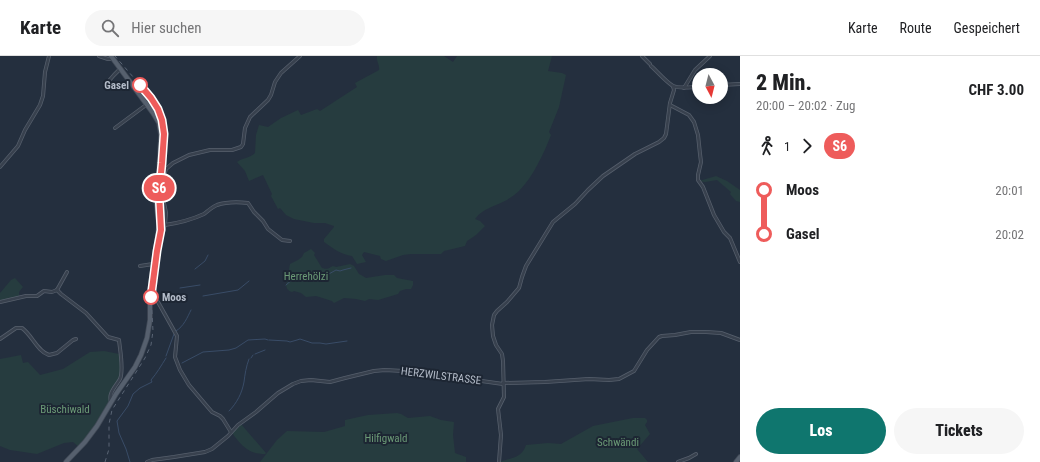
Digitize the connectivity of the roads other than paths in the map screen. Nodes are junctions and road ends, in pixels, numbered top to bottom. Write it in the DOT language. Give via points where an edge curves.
graph roads {
  1 [pos="49,56"];
  2 [pos="99,56"];
  3 [pos="300,56"];
  4 [pos="642,56"];
  5 [pos="710,56"];
  6 [pos="112,57"];
  7 [pos="120,69"];
  8 [pos="107,83"];
  9 [pos="740,84"];
  10 [pos="728,85"];
  11 [pos="673,86"];
  12 [pos="678,87"];
  13 [pos="692,87"];
  14 [pos="684,88"];
  15 [pos="674,90"];
  16 [pos="147,104"];
  17 [pos="670,105"];
  18 [pos="115,128"];
  19 [pos="0,167"];
  20 [pos="163,198"];
  21 [pos="156,199"];
  22 [pos="165,225"];
  23 [pos="290,241"];
  24 [pos="740,262"];
  25 [pos="153,264"];
  26 [pos="140,266"];
  27 [pos="67,272"];
  28 [pos="57,290"];
  29 [pos="0,302"];
  30 [pos="0,339"];
  31 [pos="76,339"];
  32 [pos="740,340"];
  33 [pos="503,383"];
  34 [pos="111,402"];
  35 [pos="231,432"];
  36 [pos="696,454"];
  37 [pos="740,457"];
  38 [pos="66,462"];
  39 [pos="147,462"];
  40 [pos="499,462"];
  41 [pos="678,462"];
  42 [pos="736,462"];
  1 -- 19 [label="street" via="40,105 18,146"];
  2 -- 6 [label="street" via="108,59"];
  3 -- 20 [label="street" via="280,74 268,100 250,117 244,130 244,148 193,154 173,163 167,167 164,174 166,188"];
  4 -- 11 [label="street"];
  5 -- 14 [label="street" via="695,70"];
  6 -- 7 [label="main road"];
  7 -- 8 [label="street"];
  7 -- 16 [label="main road"];
  9 -- 10 [label="street"];
  11 -- 12 [label="street"];
  11 -- 15 [label="street"];
  12 -- 14 [label="street"];
  12 -- 15 [label="street"];
  13 -- 14 [label="street"];
  15 -- 17 [label="street"];
  16 -- 18 [label="street"];
  16 -- 21 [label="main road" via="158,121 161,132"];
  17 -- 24 [label="street" via="689,115 694,122 701,162 698,180 714,215 730,238"];
  17 -- 33 [label="street" via="664,138 603,176 556,220 526,266 519,288 495,313 492,332 503,358"];
  20 -- 21 [label="street"];
  20 -- 22 [label="street"];
  21 -- 25 [label="main road" via="159,227"];
  22 -- 23 [label="street" via="188,221 206,213 214,206 248,203 268,229 282,240"];
  22 -- 35 [label="street" via="154,281 154,299 178,338 175,360 183,376 206,406 222,417"];
  25 -- 26 [label="street"];
  25 -- 34 [label="main road" via="149,326 144,347 133,370"];
  27 -- 28 [label="street"];
  28 -- 29 [label="street"];
  28 -- 34 [label="street" via="86,313 108,337 119,340 121,376 112,390"];
  30 -- 31 [label="street" via="22,328 43,352 49,355 57,353"];
  32 -- 33 [label="street, HERZWILSTRASSE" via="720,333 706,332 662,336 647,350 634,371 619,379"];
  33 -- 35 [label="street, HERZWILSTRASSE" via="403,370 374,371 330,382 301,381 278,393"];
  33 -- 40 [label="street" via="504,397 498,408 501,435"];
  34 -- 38 [label="main road" via="95,430"];
  35 -- 39 [label="street, HERZWILSTRASSE" via="210,450"];
  36 -- 41 [label="street"];
  37 -- 42 [label="main road"];
}
